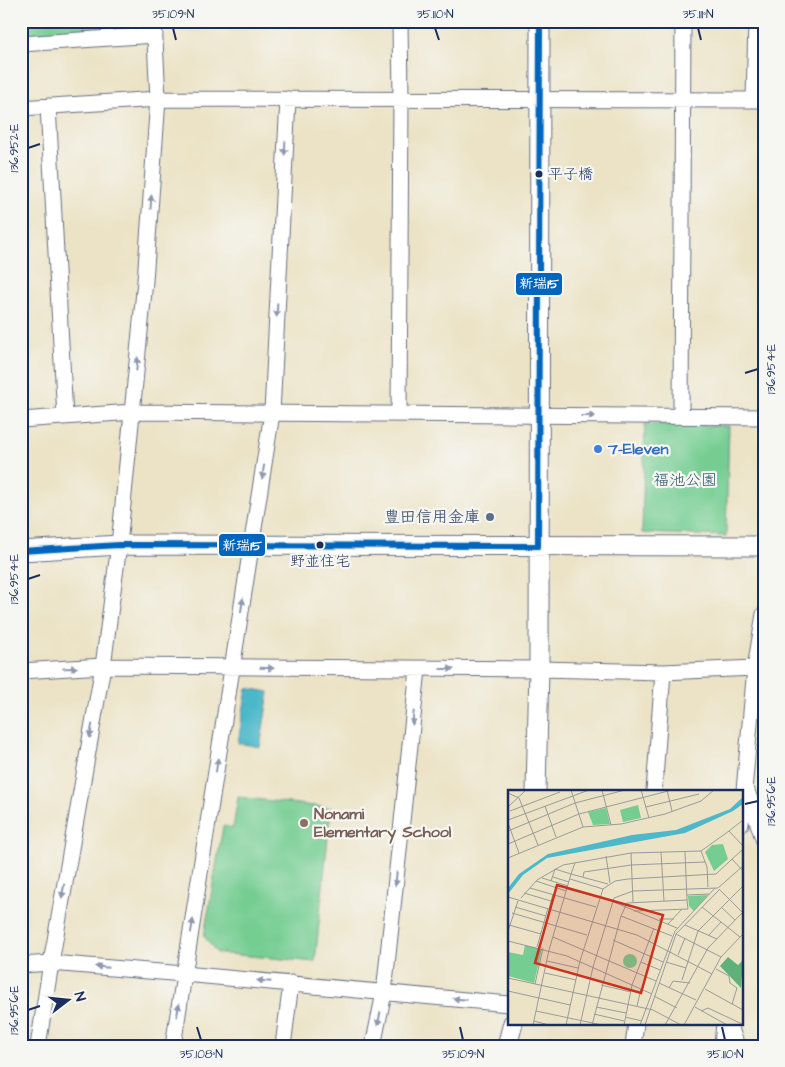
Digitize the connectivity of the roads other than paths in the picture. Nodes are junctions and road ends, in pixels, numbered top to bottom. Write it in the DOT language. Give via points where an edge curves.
graph roads {
  1 [pos="400,21"];
  2 [pos="540,21"];
  3 [pos="683,21"];
  4 [pos="756,21"];
  5 [pos="154,28"];
  6 [pos="21,44"];
  7 [pos="158,99"];
  8 [pos="288,99"];
  9 [pos="401,99"];
  10 [pos="540,100"];
  11 [pos="683,100"];
  12 [pos="759,100"];
  13 [pos="48,106"];
  14 [pos="21,108"];
  15 [pos="133,412"];
  16 [pos="272,413"];
  17 [pos="399,414"];
  18 [pos="539,415"];
  19 [pos="681,416"];
  20 [pos="65,417"];
  21 [pos="764,417"];
  22 [pos="21,420"];
  23 [pos="119,545"];
  24 [pos="251,546"];
  25 [pos="538,546"];
  26 [pos="764,546"];
  27 [pos="21,551"];
  28 [pos="764,614"];
  29 [pos="102,666"];
  30 [pos="232,667"];
  31 [pos="418,669"];
  32 [pos="539,669"];
  33 [pos="759,670"];
  34 [pos="21,671"];
  35 [pos="664,672"];
  36 [pos="745,785"];
  37 [pos="536,790"];
  38 [pos="654,790"];
  39 [pos="742,814"];
  40 [pos="764,841"];
  41 [pos="51,963"];
  42 [pos="21,966"];
  43 [pos="184,974"];
  44 [pos="291,983"];
  45 [pos="384,993"];
  46 [pos="508,1004"];
  47 [pos="513,1024"];
  48 [pos="636,1024"];
  49 [pos="724,1024"];
  50 [pos="729,1024"];
  51 [pos="38,1046"];
  52 [pos="173,1046"];
  53 [pos="283,1046"];
  54 [pos="373,1046"];
  55 [pos="507,1046"];
  56 [pos="633,1046"];
  57 [pos="722,1046"];
  58 [pos="737,1046"];
  1 -- 9 [label="street"];
  2 -- 10 [label="street"];
  3 -- 11 [label="street"];
  4 -- 12 [label="street"];
  5 -- 6 [label="street"];
  5 -- 7 [label="street"];
  7 -- 8 [label="street"];
  7 -- 13 [label="street"];
  15 -- 7 [label="street, one-way"];
  8 -- 9 [label="street"];
  8 -- 16 [label="street, one-way"];
  9 -- 10 [label="street"];
  9 -- 17 [label="street"];
  10 -- 11 [label="street"];
  10 -- 18 [label="street"];
  11 -- 12 [label="street"];
  11 -- 19 [label="street"];
  13 -- 14 [label="street"];
  13 -- 20 [label="street"];
  15 -- 16 [label="street"];
  15 -- 20 [label="street"];
  15 -- 23 [label="street"];
  16 -- 17 [label="street"];
  16 -- 24 [label="street, one-way"];
  17 -- 18 [label="street"];
  18 -- 19 [label="street, one-way"];
  18 -- 25 [label="street"];
  19 -- 21 [label="street"];
  20 -- 22 [label="street"];
  23 -- 24 [label="street"];
  23 -- 27 [label="street"];
  23 -- 29 [label="street"];
  24 -- 25 [label="street"];
  30 -- 24 [label="street, one-way"];
  25 -- 26 [label="street"];
  25 -- 32 [label="street"];
  28 -- 33 [label="street"];
  29 -- 30 [label="street"];
  34 -- 29 [label="street, one-way"];
  29 -- 41 [label="street, one-way"];
  30 -- 31 [label="street, one-way"];
  43 -- 30 [label="street, one-way"];
  31 -- 32 [label="street, one-way"];
  31 -- 45 [label="street, one-way"];
  32 -- 35 [label="street"];
  32 -- 37 [label="street"];
  33 -- 35 [label="street"];
  33 -- 36 [label="street"];
  35 -- 38 [label="street"];
  36 -- 39 [label="street"];
  36 -- 40 [label="street"];
  41 -- 42 [label="street"];
  43 -- 41 [label="street, one-way"];
  41 -- 51 [label="street"];
  44 -- 43 [label="street, one-way"];
  52 -- 43 [label="street, one-way"];
  44 -- 45 [label="street"];
  44 -- 53 [label="street"];
  46 -- 45 [label="street, one-way"];
  45 -- 54 [label="street, one-way"];
  47 -- 55 [label="street"];
  48 -- 56 [label="street"];
  49 -- 57 [label="street"];
  50 -- 58 [label="street"];
}
